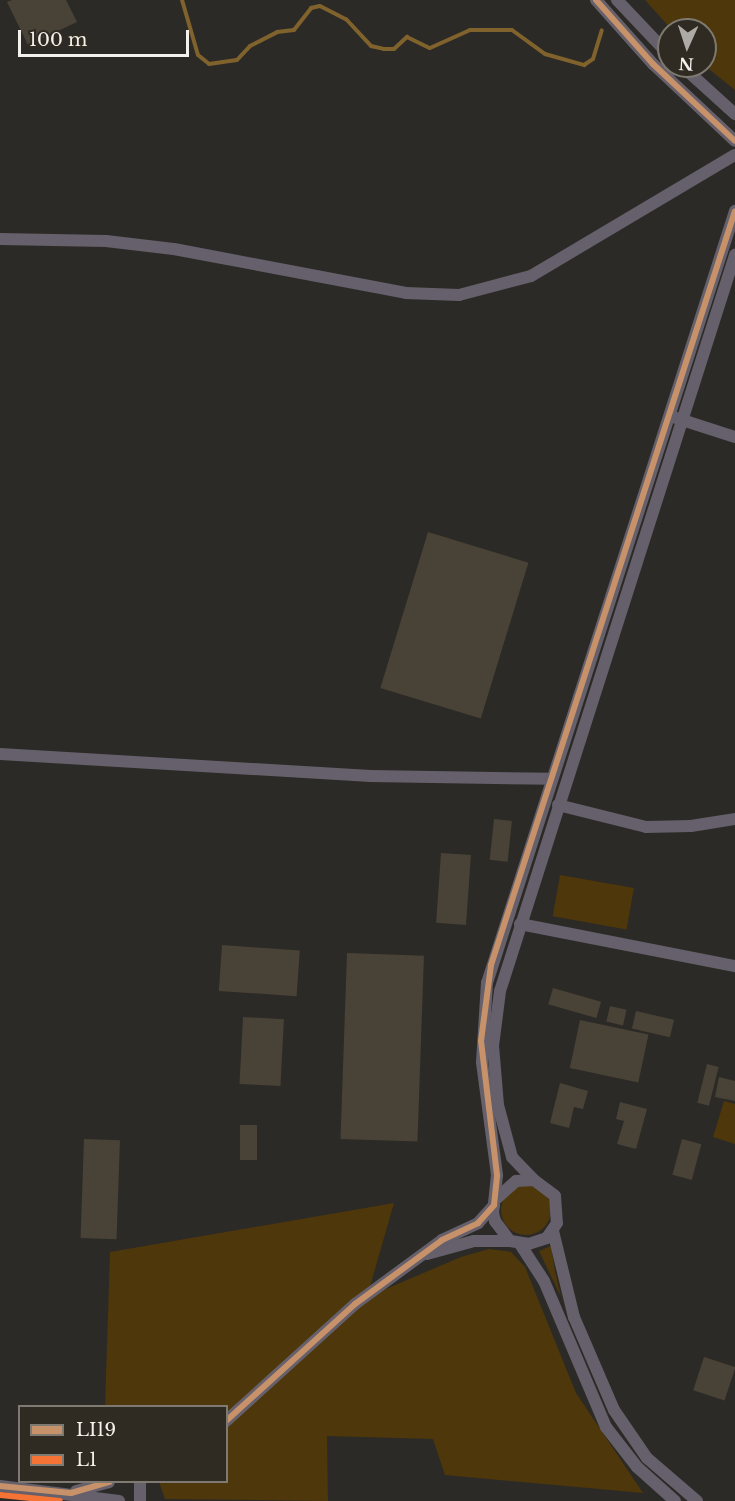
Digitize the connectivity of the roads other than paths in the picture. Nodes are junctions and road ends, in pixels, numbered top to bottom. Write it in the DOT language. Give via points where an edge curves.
graph roads {
  1 [pos="596,0"];
  2 [pos="617,0"];
  3 [pos="657,42"];
  4 [pos="695,78"];
  5 [pos="735,114"];
  6 [pos="735,141"];
  7 [pos="735,155"];
  8 [pos="735,211"];
  9 [pos="0,239"];
  10 [pos="735,255"];
  11 [pos="669,415"];
  12 [pos="682,420"];
  13 [pos="735,436"];
  14 [pos="0,754"];
  15 [pos="552,779"];
  16 [pos="558,806"];
  17 [pos="735,819"];
  18 [pos="520,924"];
  19 [pos="735,966"];
  20 [pos="534,1180"];
  21 [pos="495,1202"];
  22 [pos="553,1231"];
  23 [pos="515,1242"];
  24 [pos="427,1254"];
  25 [pos="228,1419"];
  26 [pos="106,1483"];
  27 [pos="140,1483"];
  28 [pos="0,1486"];
  29 [pos="71,1493"];
  30 [pos="119,1501"];
  31 [pos="140,1501"];
  32 [pos="675,1501"];
  33 [pos="697,1501"];
  1 -- 6 [label="street" via="653,64"];
  2 -- 3 [label="street"];
  4 -- 5 [label="street"];
  7 -- 9 [label="street" via="531,276 459,295 406,293 174,249 106,241"];
  8 -- 11 [label="street"];
  10 -- 12 [label="street"];
  11 -- 12 [label="street"];
  11 -- 15 [label="street"];
  12 -- 13 [label="street"];
  12 -- 16 [label="street"];
  14 -- 15 [label="street" via="369,776"];
  15 -- 21 [label="street" via="496,948 484,1001 482,1062 497,1175"];
  16 -- 17 [label="street" via="656,828"];
  16 -- 18 [label="street"];
  18 -- 19 [label="street"];
  18 -- 20 [label="street" via="498,1000 494,1066 498,1105 512,1157 520,1170"];
  20 -- 21 [label="street" via="507,1185"];
  20 -- 22 [label="street" via="555,1196 559,1214"];
  21 -- 23 [label="street" via="498,1229"];
  21 -- 24 [label="street" via="478,1223 442,1240"];
  22 -- 23 [label="street" via="539,1242"];
  22 -- 33 [label="street" via="574,1317 614,1410 647,1458"];
  23 -- 24 [label="street" via="474,1241"];
  23 -- 32 [label="street" via="544,1281 606,1427 637,1467"];
  24 -- 25 [label="street" via="380,1283 333,1321"];
  26 -- 29 [label="street"];
  27 -- 31 [label="street"];
  28 -- 29 [label="street"];
  29 -- 30 [label="street"];
}
